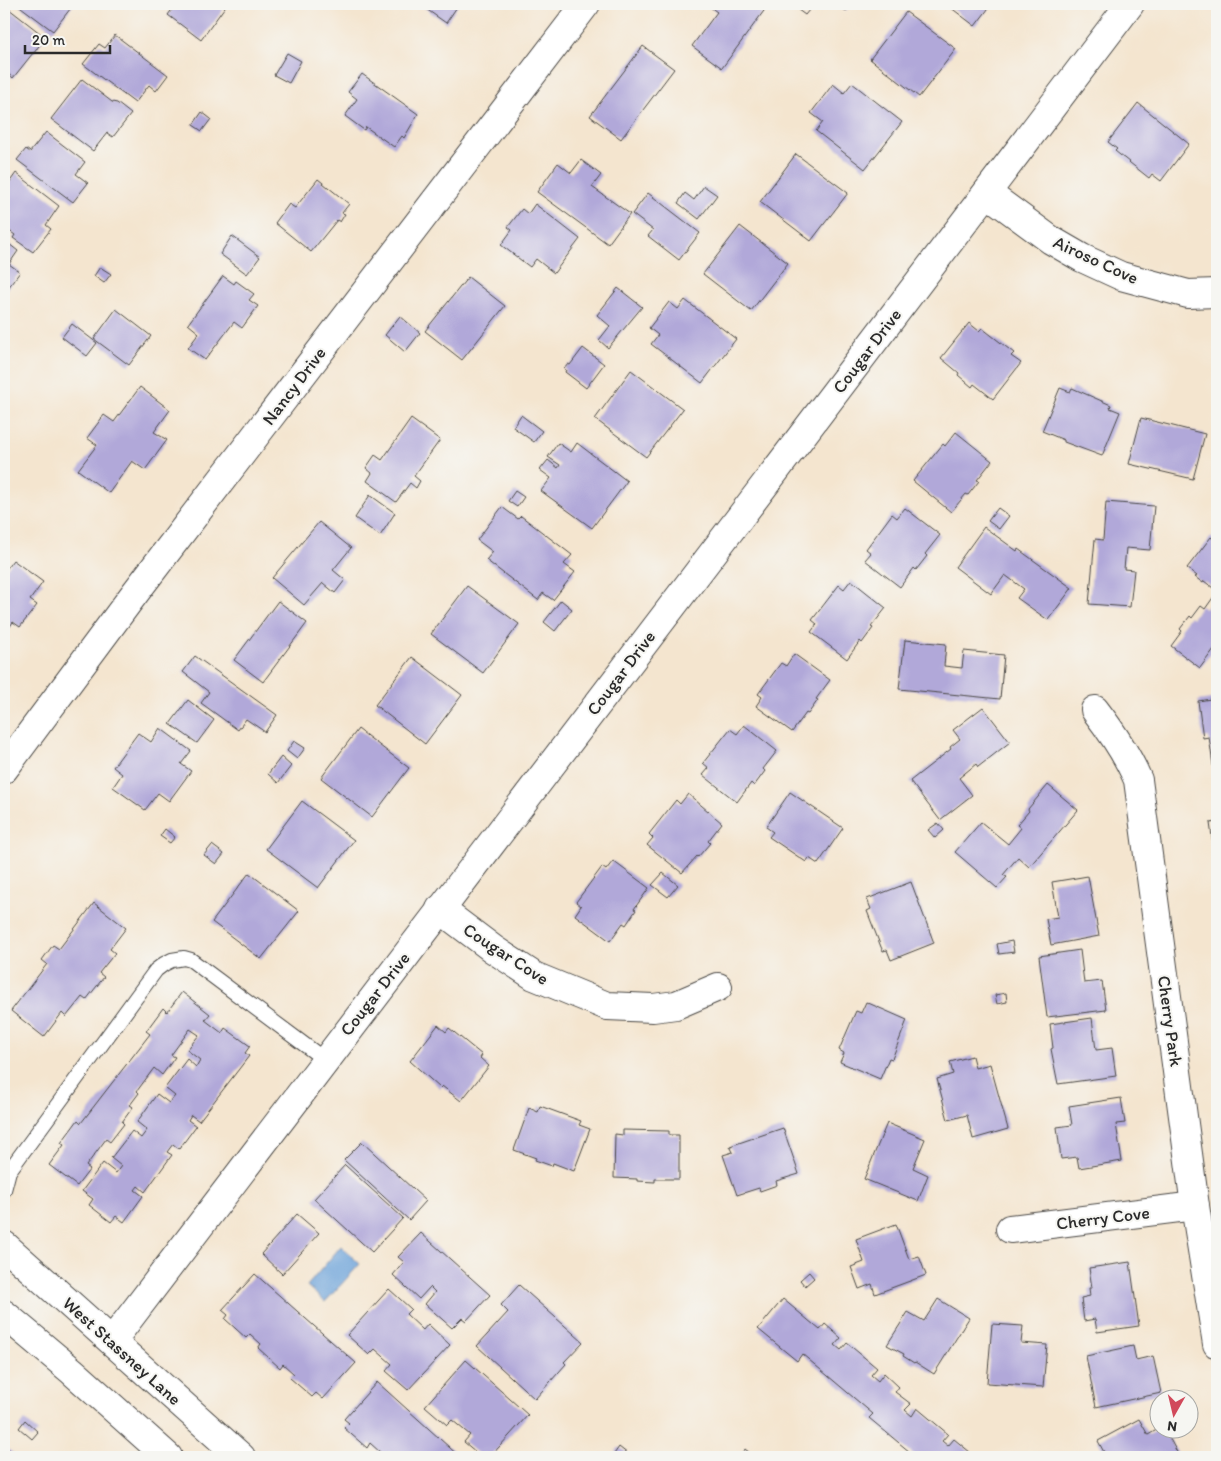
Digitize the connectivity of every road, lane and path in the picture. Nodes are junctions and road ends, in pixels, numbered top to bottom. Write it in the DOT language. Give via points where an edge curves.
graph roads {
  1 [pos="586,4"];
  2 [pos="1130,4"];
  3 [pos="987,193"];
  4 [pos="1217,294"];
  5 [pos="1095,710"];
  6 [pos="4,769"];
  7 [pos="440,909"];
  8 [pos="718,987"];
  9 [pos="325,1060"];
  10 [pos="4,1190"];
  11 [pos="1195,1206"];
  12 [pos="1010,1230"];
  13 [pos="4,1245"];
  14 [pos="4,1314"];
  15 [pos="112,1341"];
  16 [pos="1217,1344"];
  17 [pos="168,1457"];
  18 [pos="240,1457"];
  1 -- 6 [label="street, Nancy Drive"];
  2 -- 3 [label="street, Cougar Drive"];
  3 -- 4 [label="street, Airoso Cove" via="1051,240 1121,276 1188,294"];
  3 -- 7 [label="street, Cougar Drive"];
  5 -- 11 [label="street, Cherry Park" via="1130,760 1138,780"];
  7 -- 8 [label="street, Cougar Cove" via="534,976 606,1006 653,1008 676,1005"];
  7 -- 9 [label="street, Cougar Drive"];
  9 -- 10 [label="lane" via="192,960 172,960 156,970 31,1140 9,1172"];
  9 -- 15 [label="street, Cougar Drive"];
  11 -- 12 [label="street, Cherry Cove"];
  11 -- 16 [label="street, Cherry Park"];
  13 -- 15 [label="street, West Stassney Lane"];
  14 -- 17 [label="street"];
  15 -- 18 [label="street, West Stassney Lane"];
}
